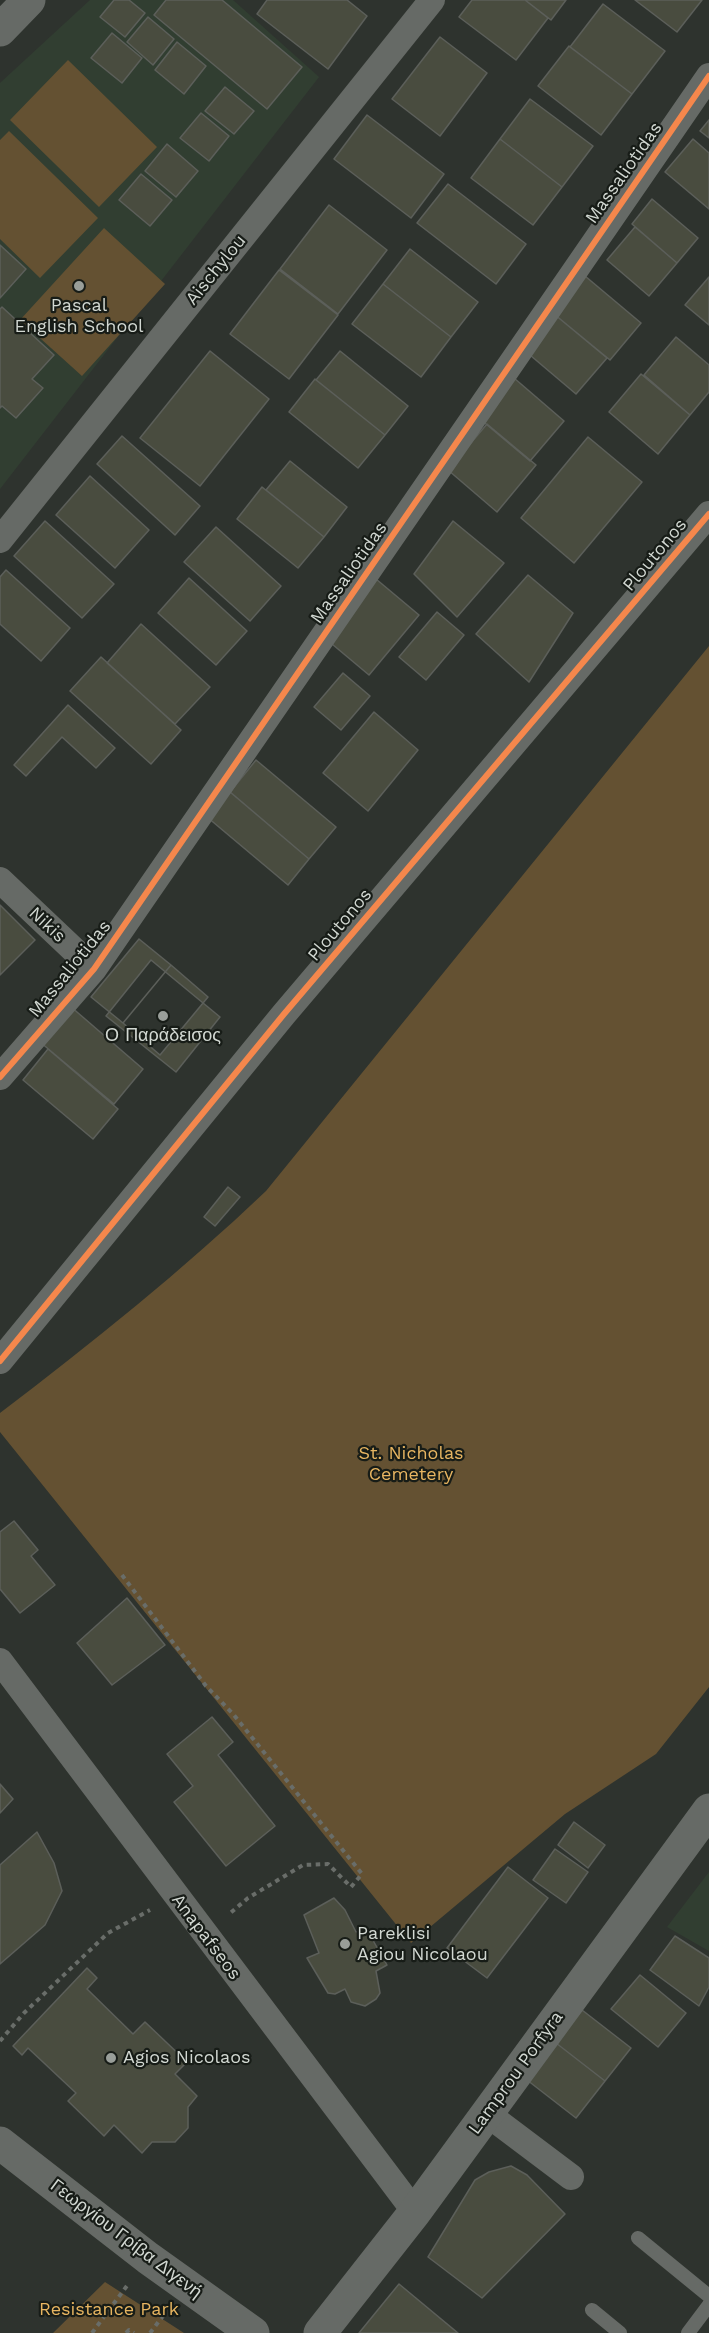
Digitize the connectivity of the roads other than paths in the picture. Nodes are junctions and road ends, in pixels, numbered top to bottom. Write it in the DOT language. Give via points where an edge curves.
graph roads {
  1 [pos="30,0"];
  2 [pos="432,0"];
  3 [pos="0,30"];
  4 [pos="709,76"];
  5 [pos="709,514"];
  6 [pos="0,540"];
  7 [pos="0,880"];
  8 [pos="94,969"];
  9 [pos="0,1077"];
  10 [pos="0,1361"];
  11 [pos="0,1661"];
  12 [pos="709,1810"];
  13 [pos="486,2113"];
  14 [pos="0,2143"];
  15 [pos="571,2177"];
  16 [pos="415,2212"];
  17 [pos="638,2238"];
  18 [pos="709,2296"];
  19 [pos="709,2305"];
  20 [pos="592,2310"];
  21 [pos="253,2333"];
  22 [pos="320,2333"];
  23 [pos="620,2333"];
  24 [pos="688,2333"];
  1 -- 3 [label="street"];
  2 -- 6 [label="street, Aischylou"];
  4 -- 8 [label="street, Massaliotidas"];
  5 -- 10 [label="street, Ploutonos" via="291,1006"];
  7 -- 8 [label="street, Nikis"];
  8 -- 9 [label="street, Massaliotidas"];
  11 -- 16 [label="street, Anapafseos"];
  12 -- 13 [label="street, Lamprou Porfyra"];
  13 -- 15 [label="street"];
  13 -- 16 [label="street, Lamprou Porfyra"];
  14 -- 21 [label="street, Γεωργίου Γρίβα Διγενή" via="148,2258"];
  16 -- 22 [label="street, Lamprou Porfyra"];
  17 -- 18 [label="lane"];
  19 -- 24 [label="lane"];
  20 -- 23 [label="lane"];
}
